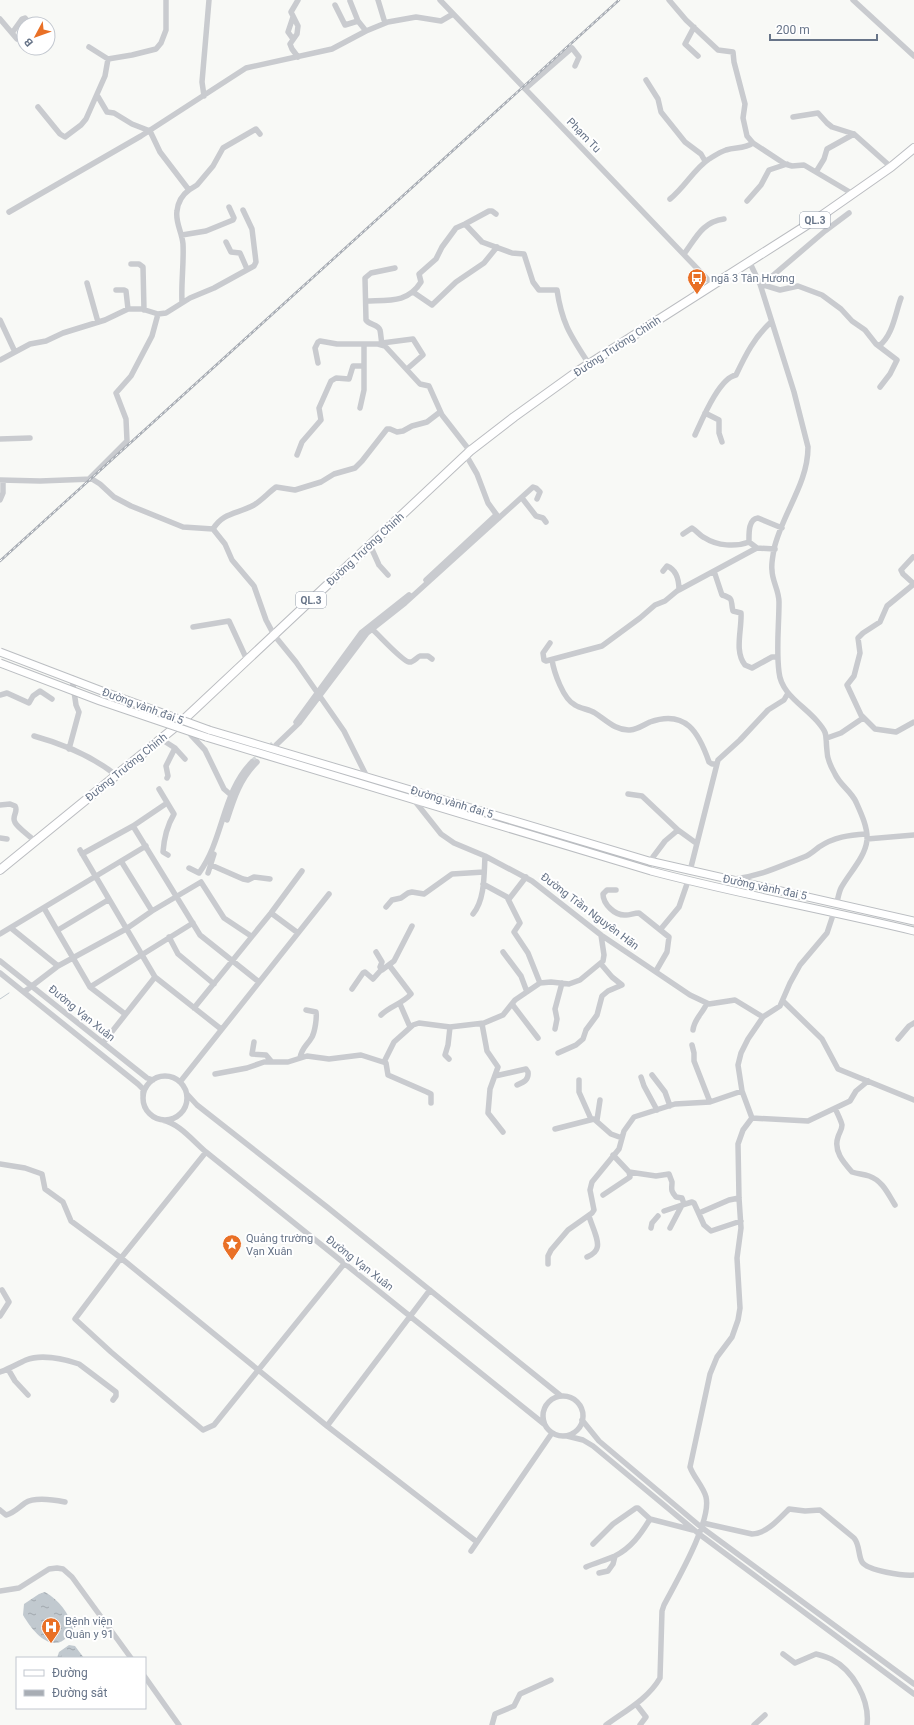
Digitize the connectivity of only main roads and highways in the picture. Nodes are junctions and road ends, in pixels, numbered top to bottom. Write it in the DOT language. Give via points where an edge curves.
graph roads {
  1 [pos="914,148"];
  2 [pos="0,652"];
  3 [pos="0,663"];
  4 [pos="0,870"];
  5 [pos="837,902"];
  6 [pos="834,912"];
  7 [pos="914,921"];
  8 [pos="914,931"];
  1 -- 4 [label="highway, Đường Trường Chinh / QL.3" via="822,216 589,364 468,453 161,739"];
  2 -- 5 [label="main road, Đường vành đai 5, bridge" via="209,730 649,861"];
  3 -- 6 [label="main road, Đường vành đai 5, bridge" via="206,738 648,871"];
  5 -- 6 [label="main road"];
  5 -- 7 [label="main road, Đường vành đai 5"];
  6 -- 8 [label="main road, Đường vành đai 5"];
}
